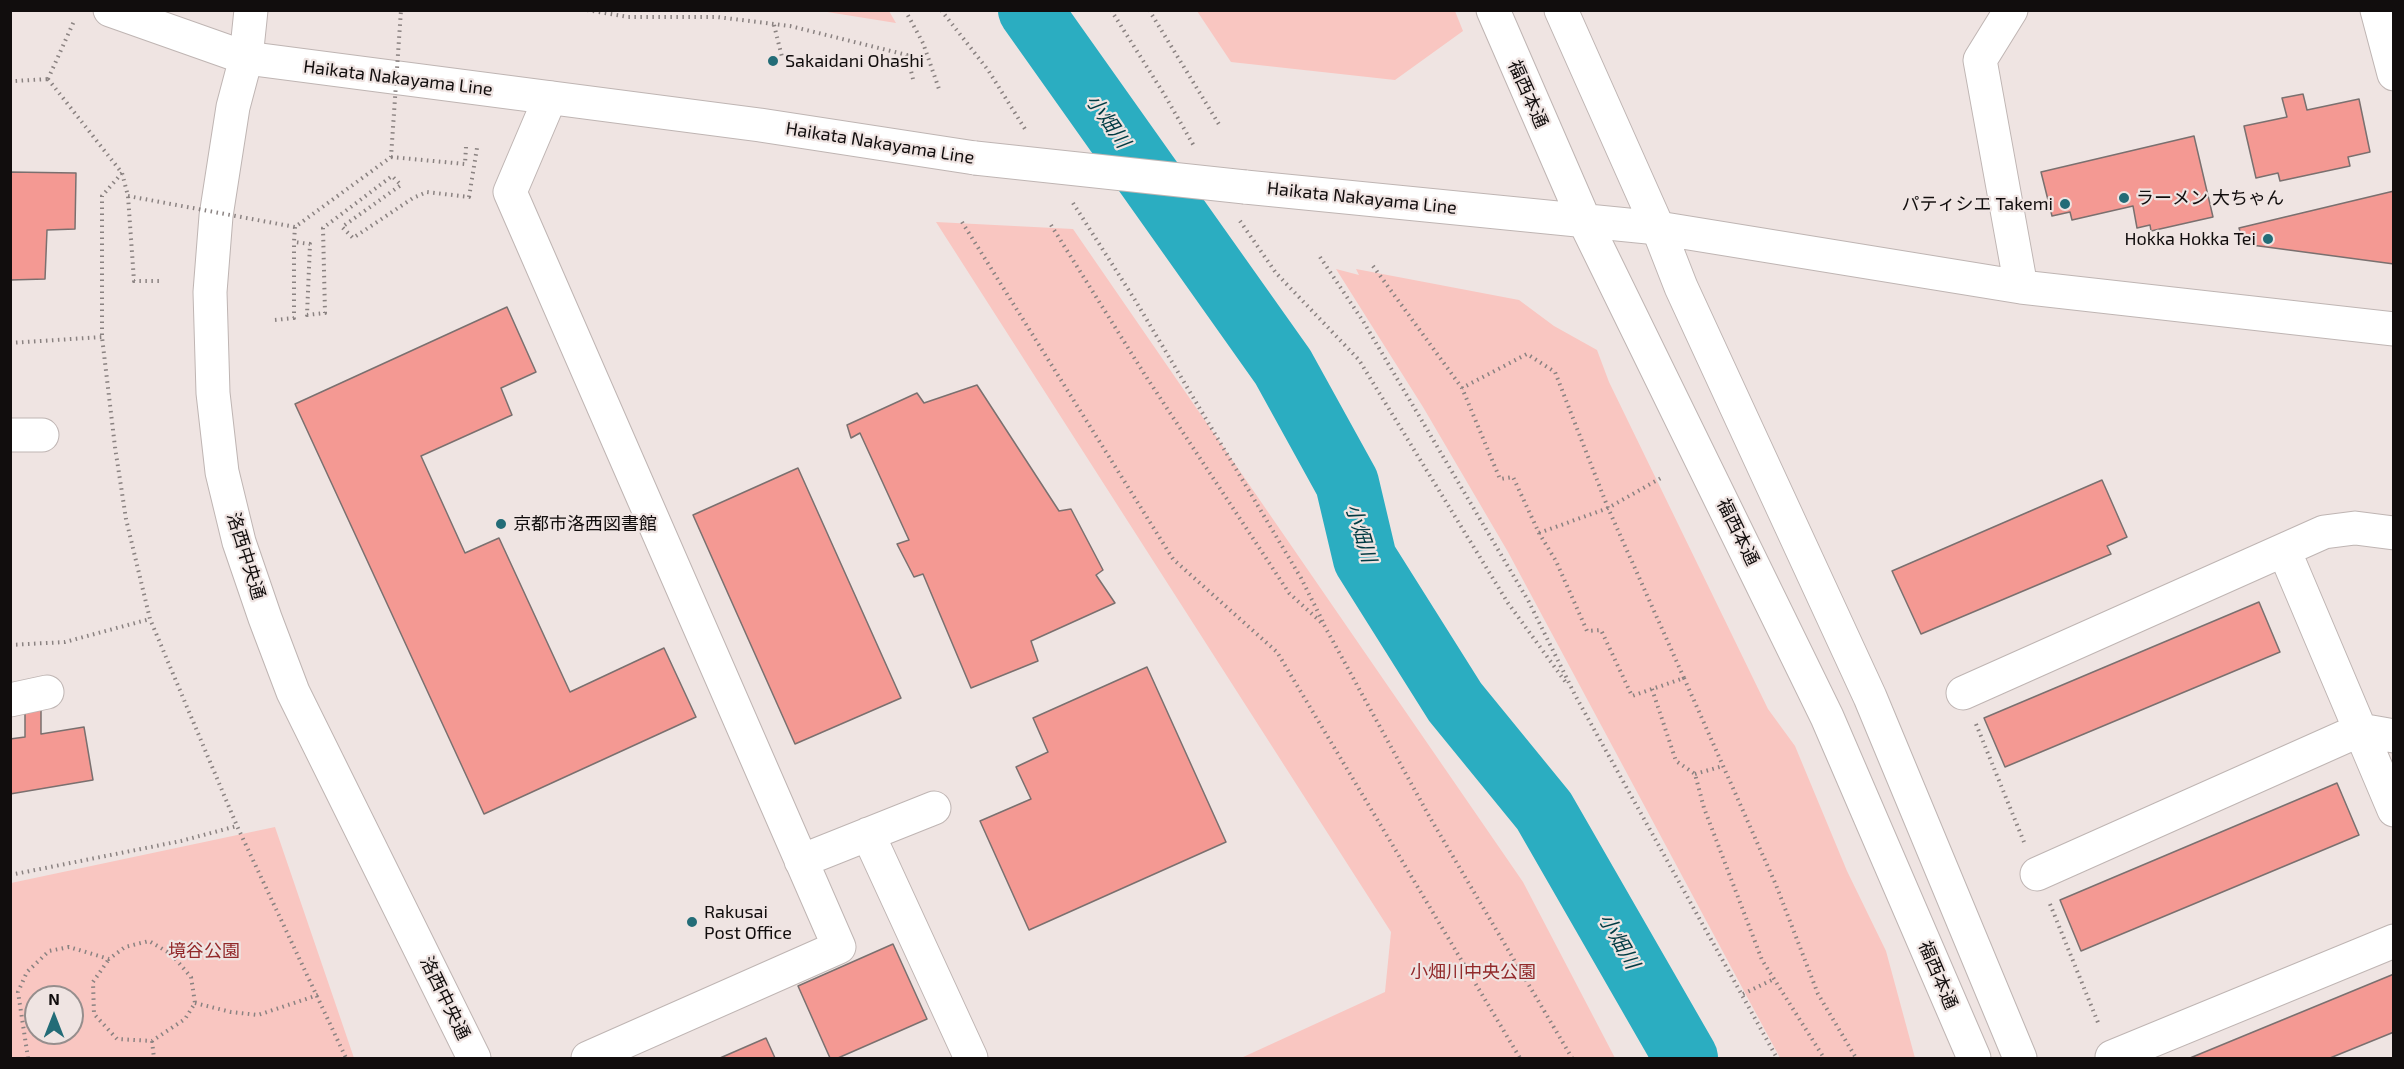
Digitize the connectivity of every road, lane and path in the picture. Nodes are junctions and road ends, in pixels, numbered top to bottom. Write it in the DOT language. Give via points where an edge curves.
graph roads {
  1 [pos="80,10"];
  2 [pos="110,10"];
  3 [pos="251,10"];
  4 [pos="401,10"];
  5 [pos="587,10"];
  6 [pos="905,10"];
  7 [pos="941,10"];
  8 [pos="1111,10"];
  9 [pos="1149,10"];
  10 [pos="1493,10"];
  11 [pos="1562,10"];
  12 [pos="2011,10"];
  13 [pos="2377,10"];
  14 [pos="774,25"];
  15 [pos="782,57"];
  16 [pos="246,58"];
  17 [pos="2394,74"];
  18 [pos="10,79"];
  19 [pos="48,79"];
  20 [pos="914,83"];
  21 [pos="939,89"];
  22 [pos="550,98"];
  23 [pos="1220,126"];
  24 [pos="1026,130"];
  25 [pos="466,147"];
  26 [pos="477,148"];
  27 [pos="1196,151"];
  28 [pos="391,157"];
  29 [pos="122,173"];
  30 [pos="128,196"];
  31 [pos="1071,200"];
  32 [pos="1241,202"];
  33 [pos="962,222"];
  34 [pos="1585,222"];
  35 [pos="1051,225"];
  36 [pos="295,227"];
  37 [pos="1658,228"];
  38 [pos="294,242"];
  39 [pos="1320,257"];
  40 [pos="1373,266"];
  41 [pos="161,281"];
  42 [pos="2021,286"];
  43 [pos="275,321"];
  44 [pos="2394,329"];
  45 [pos="102,337"];
  46 [pos="10,343"];
  47 [pos="1462,388"];
  48 [pos="1661,478"];
  49 [pos="1608,507"];
  50 [pos="1539,533"];
  51 [pos="2394,533"];
  52 [pos="2284,550"];
  53 [pos="150,619"];
  54 [pos="1324,625"];
  55 [pos="10,645"];
  56 [pos="1684,678"];
  57 [pos="1652,689"];
  58 [pos="46,692"];
  59 [pos="1963,693"];
  60 [pos="1575,694"];
  61 [pos="10,700"];
  62 [pos="2360,730"];
  63 [pos="2394,736"];
  64 [pos="1723,766"];
  65 [pos="1695,774"];
  66 [pos="934,808"];
  67 [pos="2394,810"];
  68 [pos="237,826"];
  69 [pos="868,834"];
  70 [pos="801,861"];
  71 [pos="2037,874"];
  72 [pos="10,875"];
  73 [pos="2394,941"];
  74 [pos="109,959"];
  75 [pos="1774,979"];
  76 [pos="1743,994"];
  77 [pos="318,995"];
  78 [pos="195,1002"];
  79 [pos="152,1041"];
  80 [pos="2112,1057"];
  81 [pos="28,1059"];
  82 [pos="154,1059"];
  83 [pos="346,1059"];
  84 [pos="474,1059"];
  85 [pos="588,1059"];
  86 [pos="971,1059"];
  87 [pos="1521,1059"];
  88 [pos="1572,1059"];
  89 [pos="1777,1059"];
  90 [pos="1824,1059"];
  91 [pos="1856,1059"];
  92 [pos="1974,1059"];
  93 [pos="2020,1059"];
  1 -- 19 [label="path"];
  2 -- 16 [label="street, Haikata Nakayama Line"];
  3 -- 16 [label="street, 洛西中央通"];
  4 -- 28 [label="path, bridge"];
  5 -- 14 [label="path" via="628,17 717,17"];
  6 -- 21 [label="path" via="923,43"];
  7 -- 24 [label="path" via="988,70"];
  8 -- 27 [label="path"];
  9 -- 23 [label="path"];
  10 -- 34 [label="street, 福西本通"];
  11 -- 37 [label="street"];
  12 -- 42 [label="street" via="1980,60"];
  13 -- 17 [label="street"];
  14 -- 15 [label="path"];
  14 -- 20 [label="path" via="907,55"];
  16 -- 22 [label="street, Haikata Nakayama Line"];
  16 -- 84 [label="street, 洛西中央通" via="233,107 216,216 210,292 213,393 222,472 239,542 293,692"];
  18 -- 19 [label="path"];
  19 -- 29 [label="path"];
  22 -- 32 [label="street, Haikata Nakayama Line, bridge" via="760,125"];
  22 -- 70 [label="street" via="510,192"];
  25 -- 28 [label="path" via="465,164"];
  26 -- 38 [label="path" via="469,197 427,192 353,238 342,227 401,185 392,176 323,228 325,313 308,315 310,244"];
  28 -- 36 [label="path, bridge"];
  29 -- 30 [label="path"];
  29 -- 45 [label="path" via="102,196"];
  30 -- 36 [label="path, bridge"];
  30 -- 41 [label="path" via="134,281"];
  31 -- 54 [label="path" via="1301,578"];
  32 -- 34 [label="street, Haikata Nakayama Line"];
  32 -- 60 [label="path" via="1276,273 1359,360 1508,603"];
  33 -- 87 [label="path" via="1173,559 1277,652"];
  34 -- 37 [label="street, Haikata Nakayama Line"];
  34 -- 92 [label="street, 福西本通" via="1827,717"];
  35 -- 54 [label="path" via="1289,593"];
  36 -- 38 [label="path"];
  37 -- 42 [label="street, Haikata Nakayama Line"];
  37 -- 93 [label="street" via="1681,287 1870,697"];
  38 -- 43 [label="path" via="294,318"];
  39 -- 60 [label="path" via="1363,321 1529,602"];
  40 -- 47 [label="path"];
  42 -- 44 [label="street, Haikata Nakayama Line"];
  45 -- 46 [label="path"];
  45 -- 53 [label="path" via="126,519"];
  47 -- 49 [label="path" via="1527,354 1555,372"];
  47 -- 50 [label="path" via="1500,479 1513,477"];
  48 -- 49 [label="path"];
  49 -- 50 [label="path"];
  49 -- 56 [label="path"];
  50 -- 57 [label="path" via="1587,631 1601,630 1632,696"];
  51 -- 52 [label="street" via="2355,528 2324,532"];
  52 -- 59 [label="street"];
  52 -- 62 [label="street"];
  53 -- 55 [label="path" via="65,642"];
  53 -- 68 [label="path"];
  54 -- 88 [label="path" via="1429,816"];
  56 -- 57 [label="path"];
  56 -- 64 [label="path"];
  57 -- 65 [label="path" via="1676,761"];
  58 -- 61 [label="street"];
  60 -- 76 [label="path"];
  62 -- 63 [label="street"];
  62 -- 67 [label="street"];
  62 -- 71 [label="street"];
  64 -- 65 [label="path"];
  64 -- 91 [label="path" via="1776,885 1818,994"];
  65 -- 75 [label="path" via="1704,808 1762,960"];
  66 -- 69 [label="street"];
  68 -- 72 [label="path"];
  68 -- 77 [label="path"];
  69 -- 70 [label="street"];
  69 -- 86 [label="street"];
  70 -- 85 [label="street" via="839,947"];
  73 -- 80 [label="street"];
  74 -- 78 [label="path" via="126,946 148,941 171,954 191,977"];
  74 -- 79 [label="path" via="93,982 94,1014 117,1039"];
  74 -- 81 [label="path" via="69,946 48,951 27,972 18,992"];
  75 -- 76 [label="path"];
  75 -- 90 [label="path"];
  76 -- 89 [label="path"];
  77 -- 78 [label="path" via="258,1015"];
  77 -- 83 [label="path"];
  78 -- 79 [label="path" via="185,1019"];
  79 -- 82 [label="path"];
}
